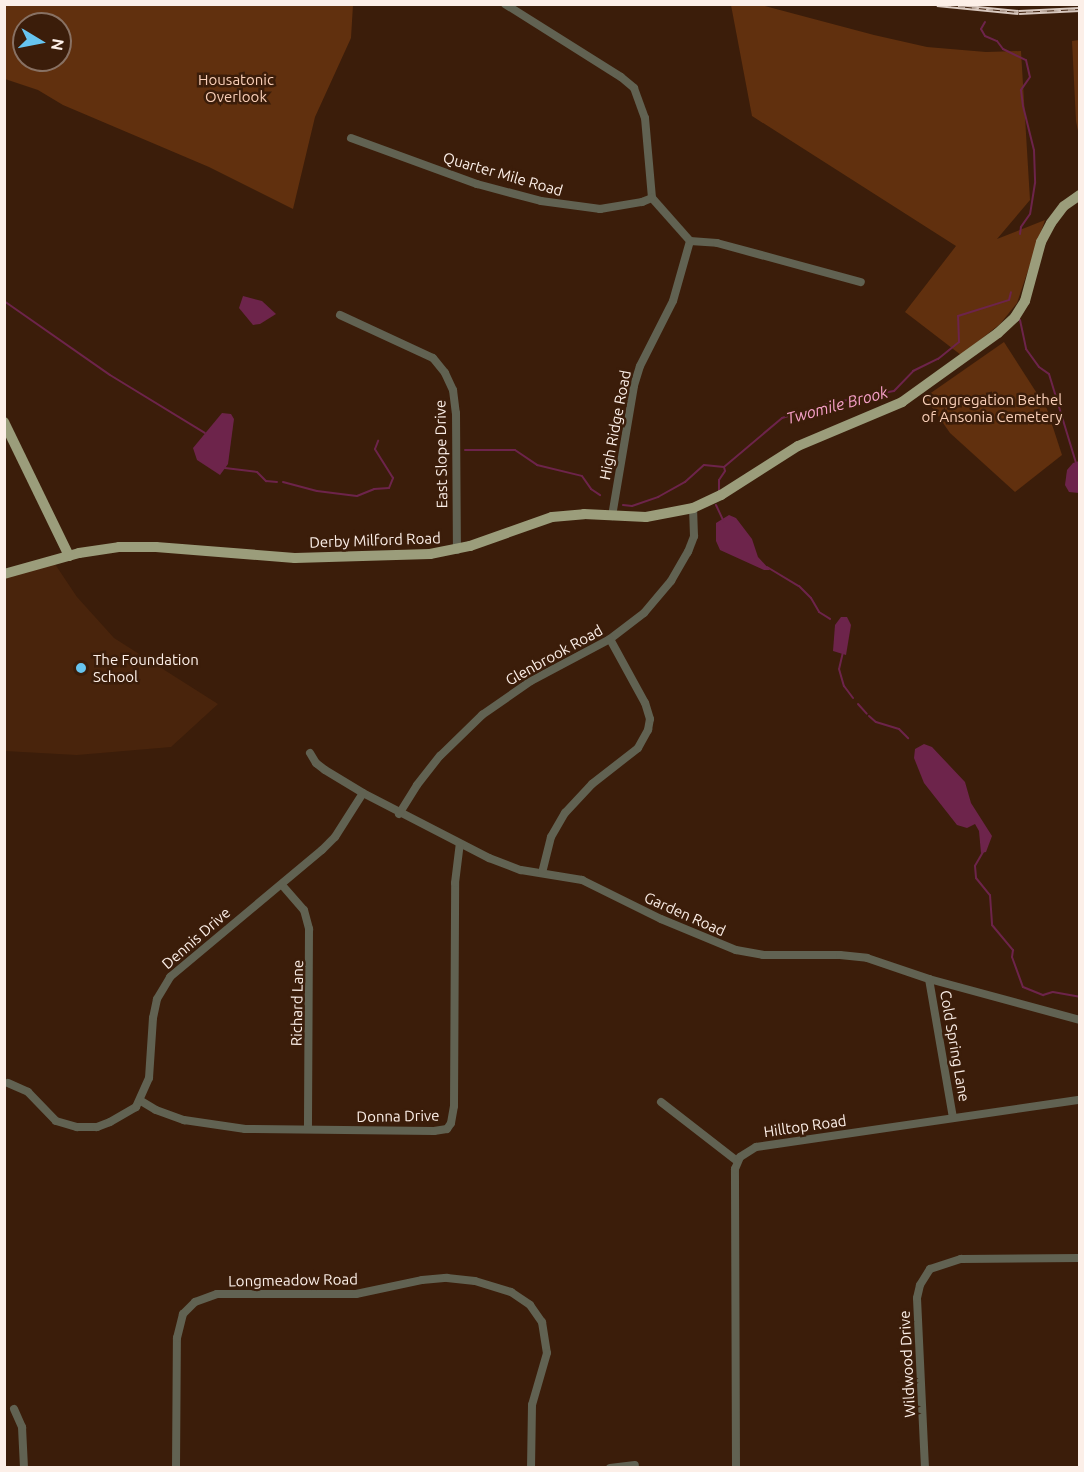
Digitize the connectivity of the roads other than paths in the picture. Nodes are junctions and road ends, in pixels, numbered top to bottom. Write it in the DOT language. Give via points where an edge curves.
graph roads {
  1 [pos="505,4"];
  2 [pos="351,138"];
  3 [pos="1080,195"];
  4 [pos="652,198"];
  5 [pos="690,241"];
  6 [pos="861,282"];
  7 [pos="340,315"];
  8 [pos="4,422"];
  9 [pos="693,508"];
  10 [pos="612,516"];
  11 [pos="456,550"];
  12 [pos="69,556"];
  13 [pos="4,574"];
  14 [pos="610,639"];
  15 [pos="310,753"];
  16 [pos="363,794"];
  17 [pos="399,814"];
  18 [pos="460,844"];
  19 [pos="543,873"];
  20 [pos="282,885"];
  21 [pos="929,979"];
  22 [pos="1080,1020"];
  23 [pos="8,1083"];
  24 [pos="1080,1100"];
  25 [pos="141,1101"];
  26 [pos="661,1102"];
  27 [pos="953,1118"];
  28 [pos="308,1129"];
  29 [pos="737,1161"];
  30 [pos="1080,1258"];
  31 [pos="14,1409"];
  32 [pos="634,1465"];
  33 [pos="24,1467"];
  34 [pos="176,1467"];
  35 [pos="531,1467"];
  36 [pos="610,1467"];
  37 [pos="736,1467"];
  38 [pos="925,1467"];
  1 -- 4 [label="street" via="634,88 645,118"];
  2 -- 4 [label="street, Quarter Mile Road" via="477,184 542,201 600,209"];
  3 -- 9 [label="main road, Derby Milford Road" via="1064,206 1051,223 1041,243 1025,301 998,333 902,402 798,446 722,495"];
  4 -- 5 [label="street"];
  5 -- 6 [label="street" via="717,243"];
  5 -- 10 [label="street, High Ridge Road" via="673,301 634,386"];
  7 -- 11 [label="street, East Slope Drive" via="433,358 445,372 453,390 456,413"];
  8 -- 12 [label="main road"];
  9 -- 10 [label="main road, Derby Milford Road" via="646,517"];
  9 -- 14 [label="street, Glenbrook Road" via="694,536 680,567 645,613"];
  10 -- 11 [label="main road, Derby Milford Road" via="552,517"];
  11 -- 12 [label="main road, Derby Milford Road" via="295,558 136,547 104,548"];
  12 -- 13 [label="main road, Derby Milford Road"];
  14 -- 17 [label="street, Glenbrook Road" via="531,681 482,715 440,756"];
  14 -- 19 [label="street" via="645,703 650,719 648,730 638,748 592,784 565,813 551,837"];
  15 -- 16 [label="street, Garden Road" via="325,770"];
  16 -- 17 [label="street, Garden Road"];
  16 -- 20 [label="street, Dennis Drive" via="335,837"];
  17 -- 18 [label="street, Garden Road"];
  18 -- 19 [label="street, Garden Road" via="507,866"];
  18 -- 28 [label="street, Donna Drive" via="455,884 451,1124 434,1131"];
  19 -- 21 [label="street, Garden Road" via="582,880 691,933 748,953 857,956"];
  20 -- 25 [label="street, Dennis Drive" via="170,977 157,999 149,1078"];
  20 -- 28 [label="street, Richard Lane" via="304,910 309,929"];
  21 -- 22 [label="street, Garden Road"];
  21 -- 27 [label="street, Cold Spring Lane"];
  23 -- 25 [label="street" via="28,1092 56,1120 77,1127 110,1122"];
  24 -- 27 [label="street, Hilltop Road"];
  25 -- 28 [label="street, Donna Drive" via="174,1117 209,1125"];
  26 -- 29 [label="street"];
  27 -- 29 [label="street, Hilltop Road" via="756,1147"];
  29 -- 37 [label="street"];
  30 -- 38 [label="street, Wildwood Drive" via="961,1259 930,1269 917,1298"];
  31 -- 33 [label="street" via="22,1427"];
  32 -- 36 [label="street"];
  34 -- 35 [label="street, Longmeadow Road" via="177,1338 183,1314 195,1302 217,1294 356,1294 447,1278 512,1292 530,1305 543,1322 547,1353 532,1406"];
}
